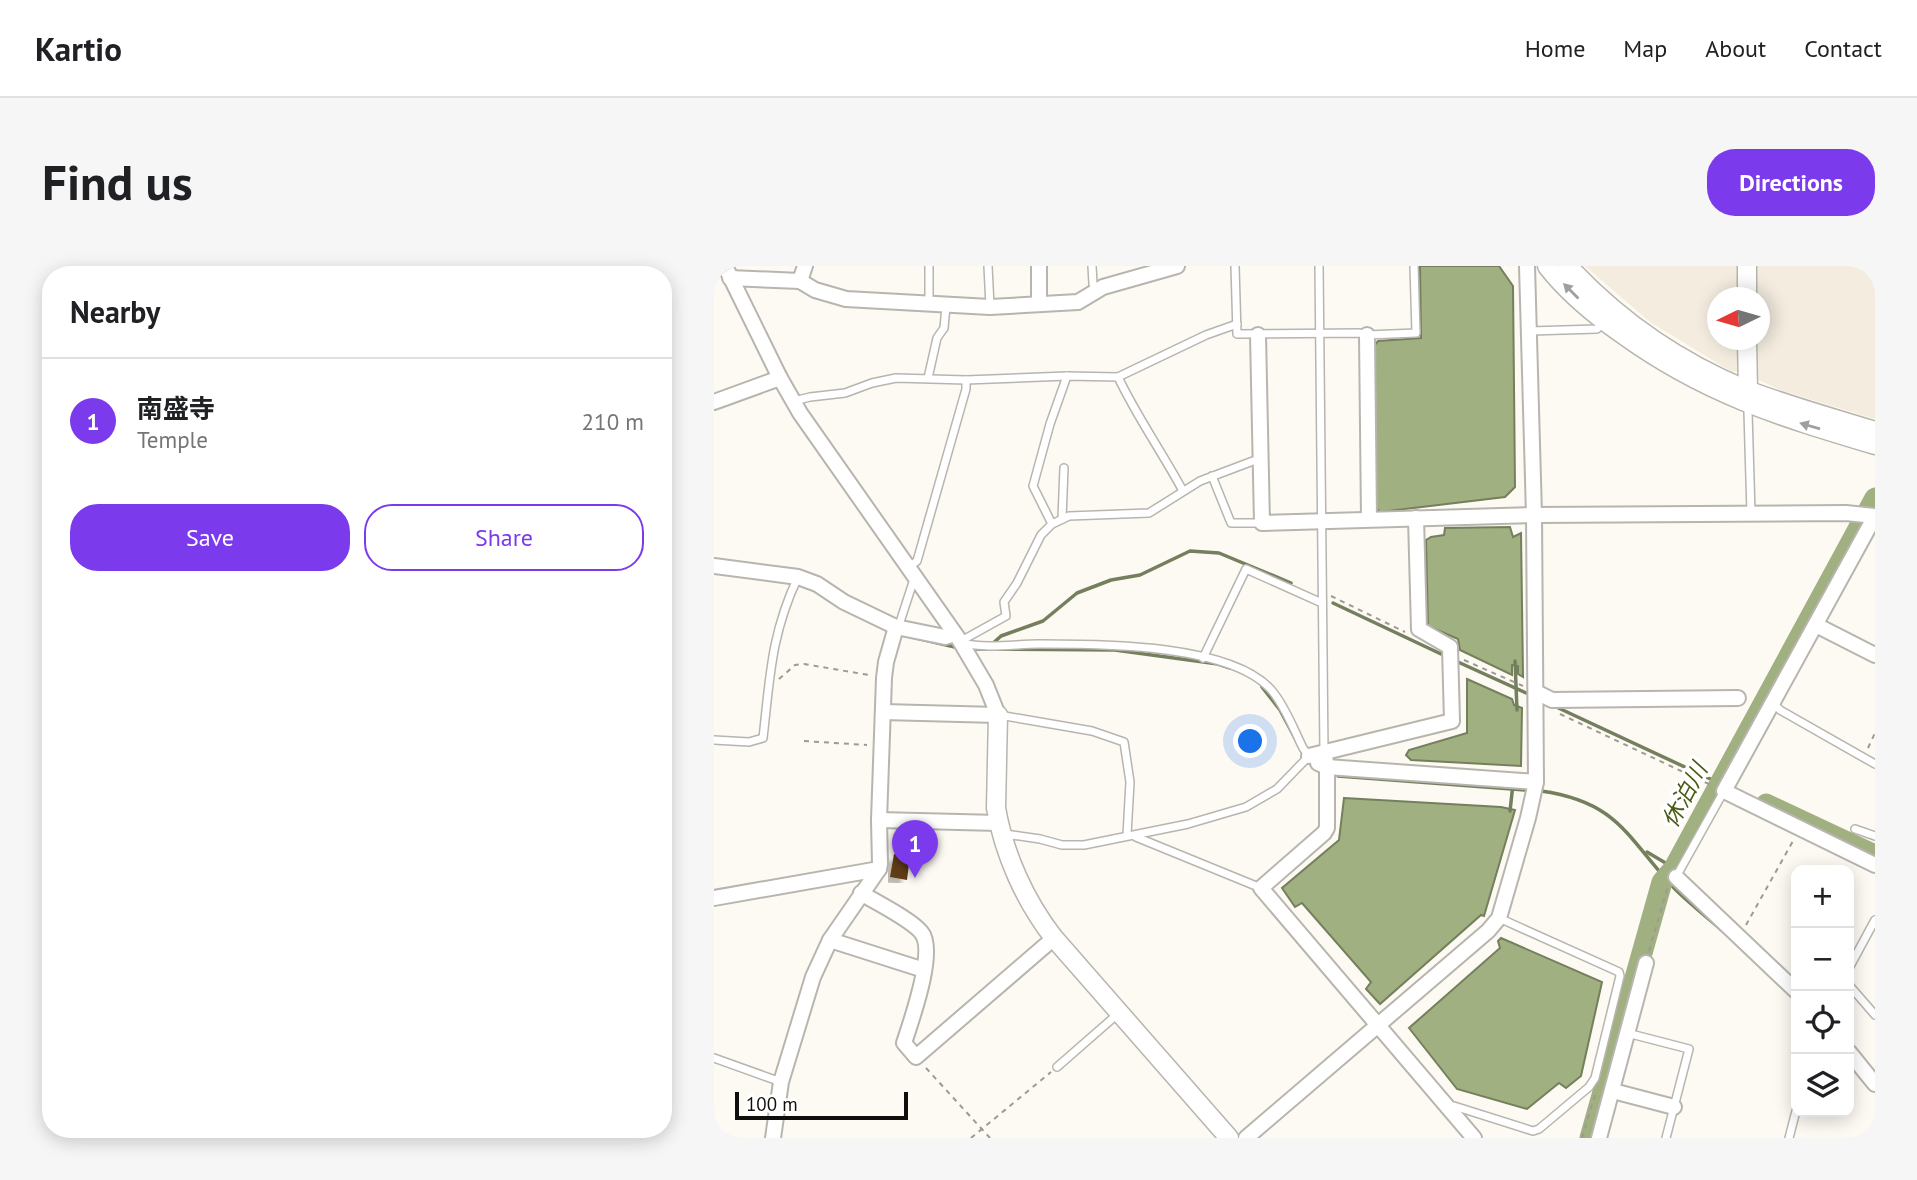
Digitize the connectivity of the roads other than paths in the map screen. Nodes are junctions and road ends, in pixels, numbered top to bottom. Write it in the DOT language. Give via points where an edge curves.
graph roads {
  1 [pos="806,266"];
  2 [pos="929,266"];
  3 [pos="988,266"];
  4 [pos="1038,266"];
  5 [pos="1092,266"];
  6 [pos="1235,266"];
  7 [pos="1319,266"];
  8 [pos="1414,266"];
  9 [pos="1527,266"];
  10 [pos="1547,266"];
  11 [pos="1567,266"];
  12 [pos="1747,266"];
  13 [pos="1170,267"];
  14 [pos="727,272"];
  15 [pos="800,281"];
  16 [pos="1747,287"];
  17 [pos="1096,290"];
  18 [pos="929,302"];
  19 [pos="1039,304"];
  20 [pos="946,306"];
  21 [pos="990,307"];
  22 [pos="1605,322"];
  23 [pos="1237,324"];
  24 [pos="1531,331"];
  25 [pos="1320,334"];
  26 [pos="1258,335"];
  27 [pos="1367,335"];
  28 [pos="1747,350"];
  29 [pos="1066,376"];
  30 [pos="1118,377"];
  31 [pos="779,378"];
  32 [pos="928,378"];
  33 [pos="965,380"];
  34 [pos="1749,398"];
  35 [pos="714,402"];
  36 [pos="793,402"];
  37 [pos="1875,431"];
  38 [pos="1875,445"];
  39 [pos="1260,461"];
  40 [pos="1064,468"];
  41 [pos="1212,476"];
  42 [pos="1183,491"];
  43 [pos="1751,513"];
  44 [pos="1534,515"];
  45 [pos="1870,516"];
  46 [pos="1416,518"];
  47 [pos="1062,519"];
  48 [pos="1369,519"];
  49 [pos="1320,521"];
  50 [pos="1262,523"];
  51 [pos="1052,524"];
  52 [pos="714,566"];
  53 [pos="911,574"];
  54 [pos="798,577"];
  55 [pos="1322,603"];
  56 [pos="1816,625"];
  57 [pos="896,627"];
  58 [pos="957,638"];
  59 [pos="1874,653"];
  60 [pos="1203,658"];
  61 [pos="1536,692"];
  62 [pos="1738,698"];
  63 [pos="1773,704"];
  64 [pos="883,712"];
  65 [pos="998,715"];
  66 [pos="714,740"];
  67 [pos="1324,752"];
  68 [pos="1309,756"];
  69 [pos="1875,764"];
  70 [pos="1327,767"];
  71 [pos="1536,782"];
  72 [pos="1722,790"];
  73 [pos="879,820"];
  74 [pos="1000,828"];
  75 [pos="1855,829"];
  76 [pos="1126,835"];
  77 [pos="1136,836"];
  78 [pos="1875,836"];
  79 [pos="1875,864"];
  80 [pos="879,869"];
  81 [pos="1676,877"];
  82 [pos="1261,888"];
  83 [pos="861,893"];
  84 [pos="714,898"];
  85 [pos="1499,918"];
  86 [pos="1875,920"];
  87 [pos="1054,938"];
  88 [pos="830,940"];
  89 [pos="1854,959"];
  90 [pos="1646,963"];
  91 [pos="924,970"];
  92 [pos="1791,986"];
  93 [pos="1854,991"];
  94 [pos="1121,1012"];
  95 [pos="1875,1015"];
  96 [pos="1378,1024"];
  97 [pos="1628,1033"];
  98 [pos="1851,1054"];
  99 [pos="714,1058"];
  100 [pos="1057,1067"];
  101 [pos="781,1082"];
  102 [pos="1875,1084"];
  103 [pos="1613,1091"];
  104 [pos="1448,1107"];
  105 [pos="1674,1107"];
  106 [pos="1794,1117"];
  107 [pos="773,1138"];
  108 [pos="1229,1138"];
  109 [pos="1246,1138"];
  110 [pos="1474,1138"];
  111 [pos="1599,1138"];
  112 [pos="1666,1138"];
  113 [pos="1789,1138"];
  1 -- 15 [label="street"];
  2 -- 18 [label="lane"];
  3 -- 21 [label="lane"];
  4 -- 19 [label="street"];
  5 -- 17 [label="lane"];
  6 -- 23 [label="lane"];
  7 -- 25 [label="lane"];
  8 -- 27 [label="lane" via="1416,333"];
  9 -- 24 [label="street"];
  22 -- 10 [label="street, one-way"];
  11 -- 34 [label="street" via="1648,337"];
  12 -- 16 [label="street"];
  13 -- 17 [label="street"];
  14 -- 15 [label="street"];
  14 -- 31 [label="street"];
  15 -- 18 [label="street" via="846,299"];
  17 -- 19 [label="street" via="1079,302"];
  18 -- 20 [label="street"];
  19 -- 21 [label="street"];
  20 -- 21 [label="street"];
  20 -- 32 [label="lane"];
  22 -- 24 [label="lane" via="1597,329"];
  22 -- 34 [label="street" via="1679,372"];
  23 -- 26 [label="lane" via="1237,334"];
  23 -- 30 [label="lane"];
  24 -- 44 [label="street"];
  25 -- 26 [label="lane"];
  25 -- 27 [label="lane"];
  25 -- 49 [label="lane"];
  26 -- 39 [label="street"];
  27 -- 48 [label="street"];
  28 -- 34 [label="street"];
  29 -- 30 [label="lane"];
  29 -- 33 [label="lane"];
  29 -- 51 [label="lane" via="1033,486"];
  30 -- 42 [label="lane"];
  31 -- 35 [label="street"];
  31 -- 36 [label="street"];
  32 -- 33 [label="lane"];
  32 -- 36 [label="lane" via="872,383"];
  33 -- 53 [label="lane"];
  34 -- 37 [label="street"];
  38 -- 34 [label="street, one-way"];
  34 -- 43 [label="lane"];
  36 -- 53 [label="street"];
  39 -- 41 [label="lane"];
  39 -- 50 [label="street"];
  40 -- 47 [label="lane"];
  41 -- 42 [label="lane"];
  41 -- 50 [label="lane" via="1231,523"];
  42 -- 47 [label="lane" via="1149,513"];
  43 -- 44 [label="street"];
  43 -- 45 [label="street"];
  44 -- 46 [label="street"];
  44 -- 61 [label="street"];
  45 -- 56 [label="street"];
  46 -- 48 [label="street"];
  46 -- 67 [label="street" via="1419,629 1448,644 1452,722"];
  47 -- 51 [label="lane"];
  48 -- 49 [label="street"];
  49 -- 50 [label="street"];
  49 -- 55 [label="lane"];
  51 -- 58 [label="lane" via="1041,535 1004,601 1006,616"];
  52 -- 54 [label="street"];
  53 -- 57 [label="lane"];
  53 -- 58 [label="street"];
  54 -- 57 [label="street"];
  54 -- 66 [label="lane" via="774,641 763,737 749,742"];
  55 -- 60 [label="lane" via="1246,569"];
  55 -- 67 [label="lane"];
  56 -- 59 [label="street"];
  56 -- 63 [label="street"];
  57 -- 58 [label="street"];
  57 -- 64 [label="street" via="886,662"];
  58 -- 60 [label="lane" via="970,645 1092,644"];
  58 -- 65 [label="street" via="986,685"];
  60 -- 68 [label="lane" via="1240,667 1267,685"];
  61 -- 62 [label="street" via="1552,700"];
  61 -- 71 [label="street"];
  63 -- 69 [label="lane"];
  63 -- 72 [label="street"];
  64 -- 65 [label="street"];
  64 -- 73 [label="street"];
  65 -- 74 [label="street" via="996,808"];
  65 -- 76 [label="lane" via="1124,742 1130,782"];
  67 -- 68 [label="street"];
  67 -- 70 [label="street"];
  68 -- 70 [label="street"];
  68 -- 77 [label="lane" via="1278,789 1246,807"];
  70 -- 71 [label="street"];
  70 -- 82 [label="street" via="1324,833"];
  71 -- 85 [label="street"];
  72 -- 79 [label="street"];
  72 -- 81 [label="lane"];
  73 -- 74 [label="street"];
  73 -- 80 [label="street"];
  74 -- 76 [label="lane" via="1062,845"];
  74 -- 87 [label="street" via="1030,905"];
  75 -- 78 [label="lane"];
  76 -- 77 [label="lane"];
  77 -- 82 [label="lane"];
  80 -- 83 [label="street"];
  80 -- 84 [label="street"];
  81 -- 92 [label="street"];
  82 -- 96 [label="street"];
  83 -- 88 [label="street"];
  83 -- 91 [label="street" via="924,934"];
  85 -- 96 [label="street"];
  85 -- 104 [label="lane" via="1619,972 1593,1083 1533,1131"];
  86 -- 89 [label="lane"];
  87 -- 91 [label="street" via="916,1057 904,1043"];
  87 -- 94 [label="street"];
  88 -- 91 [label="street"];
  88 -- 101 [label="street" via="813,977"];
  90 -- 97 [label="street"];
  93 -- 95 [label="lane"];
  94 -- 100 [label="lane"];
  94 -- 108 [label="street"];
  96 -- 104 [label="street"];
  96 -- 109 [label="street"];
  97 -- 103 [label="street"];
  97 -- 105 [label="lane" via="1689,1049"];
  98 -- 102 [label="street"];
  99 -- 101 [label="lane"];
  101 -- 107 [label="street"];
  103 -- 105 [label="street"];
  103 -- 111 [label="street"];
  104 -- 110 [label="street"];
  105 -- 112 [label="lane"];
  106 -- 113 [label="lane"];
}
